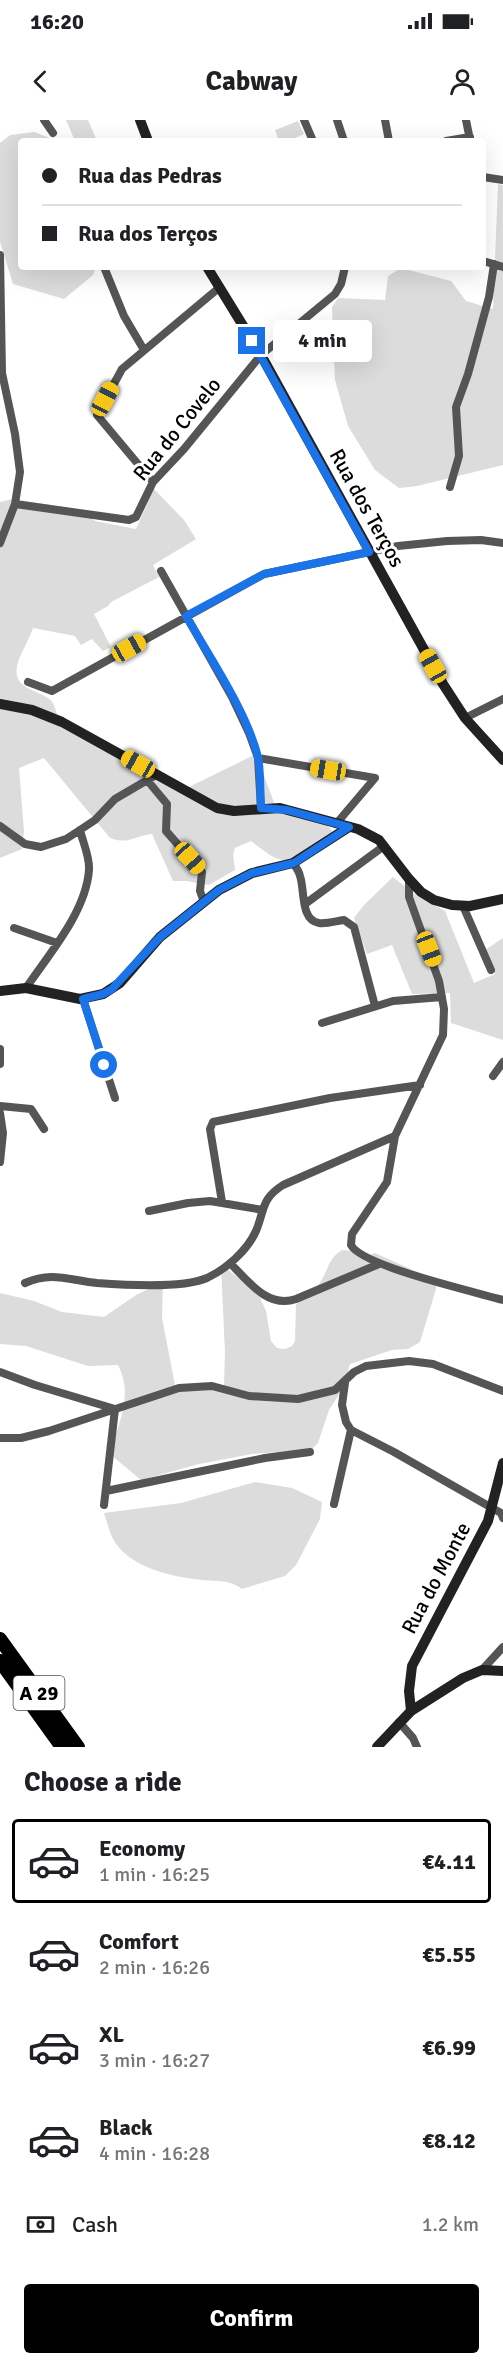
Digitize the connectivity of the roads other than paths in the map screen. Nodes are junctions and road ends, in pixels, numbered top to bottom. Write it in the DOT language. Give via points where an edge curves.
graph roads {
  1 [pos="44,120"];
  2 [pos="140,120"];
  3 [pos="304,120"];
  4 [pos="338,120"];
  5 [pos="385,120"];
  6 [pos="466,120"];
  7 [pos="53,133"];
  8 [pos="147,138"];
  9 [pos="312,138"];
  10 [pos="343,138"];
  11 [pos="388,138"];
  12 [pos="470,138"];
  13 [pos="486,177"];
  14 [pos="503,180"];
  15 [pos="0,255"];
  16 [pos="486,262"];
  17 [pos="494,264"];
  18 [pos="503,267"];
  19 [pos="105,270"];
  20 [pos="209,270"];
  21 [pos="344,270"];
  22 [pos="220,287"];
  23 [pos="144,350"];
  24 [pos="261,355"];
  25 [pos="1,373"];
  26 [pos="153,482"];
  27 [pos="450,487"];
  28 [pos="15,504"];
  29 [pos="0,543"];
  30 [pos="503,543"];
  31 [pos="369,552"];
  32 [pos="161,571"];
  33 [pos="186,616"];
  34 [pos="28,682"];
  35 [pos="503,699"];
  36 [pos="0,704"];
  37 [pos="465,718"];
  38 [pos="258,758"];
  39 [pos="503,760"];
  40 [pos="152,777"];
  41 [pos="261,808"];
  42 [pos="336,824"];
  43 [pos="0,826"];
  44 [pos="349,827"];
  45 [pos="80,830"];
  46 [pos="384,846"];
  47 [pos="294,863"];
  48 [pos="409,879"];
  49 [pos="503,899"];
  50 [pos="204,902"];
  51 [pos="305,904"];
  52 [pos="463,906"];
  53 [pos="14,928"];
  54 [pos="57,943"];
  55 [pos="491,970"];
  56 [pos="26,987"];
  57 [pos="0,991"];
  58 [pos="442,997"];
  59 [pos="83,999"];
  60 [pos="375,1006"];
  61 [pos="322,1023"];
  62 [pos="0,1049"];
  63 [pos="503,1062"];
  64 [pos="0,1064"];
  65 [pos="493,1076"];
  66 [pos="420,1084"];
  67 [pos="115,1098"];
  68 [pos="0,1106"];
  69 [pos="0,1113"];
  70 [pos="44,1129"];
  71 [pos="395,1136"];
  72 [pos="0,1162"];
  73 [pos="222,1202"];
  74 [pos="263,1210"];
  75 [pos="148,1212"];
  76 [pos="230,1263"];
  77 [pos="378,1264"];
  78 [pos="25,1283"];
  79 [pos="503,1300"];
  80 [pos="0,1372"];
  81 [pos="345,1382"];
  82 [pos="503,1391"];
  83 [pos="115,1409"];
  84 [pos="351,1431"];
  85 [pos="0,1438"];
  86 [pos="310,1452"];
  87 [pos="503,1463"];
  88 [pos="106,1491"];
  89 [pos="334,1504"];
  90 [pos="104,1505"];
  91 [pos="492,1508"];
  92 [pos="503,1518"];
  93 [pos="0,1639"];
  94 [pos="503,1647"];
  95 [pos="0,1661"];
  96 [pos="482,1670"];
  97 [pos="503,1671"];
  98 [pos="411,1711"];
  99 [pos="399,1722"];
  100 [pos="62,1747"];
  101 [pos="78,1747"];
  102 [pos="376,1747"];
  103 [pos="417,1747"];
  1 -- 7 [label="street"];
  2 -- 8 [label="street"];
  3 -- 9 [label="street"];
  4 -- 10 [label="street"];
  5 -- 11 [label="street"];
  6 -- 12 [label="street"];
  13 -- 14 [label="street"];
  15 -- 25 [label="street"];
  16 -- 17 [label="street"];
  17 -- 18 [label="street"];
  17 -- 27 [label="street" via="489,297 456,407 459,456"];
  19 -- 23 [label="street" via="124,316"];
  20 -- 22 [label="street, Rua dos Terços"];
  21 -- 24 [label="street, Rua do Covelo" via="341,284 327,303"];
  22 -- 23 [label="street"];
  22 -- 24 [label="street, Rua dos Terços"];
  23 -- 26 [label="street" via="122,369 97,415"];
  24 -- 26 [label="street, Rua do Covelo"];
  24 -- 31 [label="street, Rua dos Terços"];
  25 -- 28 [label="street" via="20,471"];
  26 -- 28 [label="street, Rua do Covelo" via="136,517 129,520"];
  28 -- 29 [label="street"];
  30 -- 31 [label="street" via="447,541"];
  31 -- 33 [label="street" via="264,574"];
  31 -- 37 [label="street, Rua dos Terços"];
  32 -- 33 [label="street"];
  33 -- 34 [label="street" via="52,691"];
  33 -- 38 [label="street" via="241,714"];
  35 -- 37 [label="street"];
  36 -- 40 [label="street" via="46,715"];
  37 -- 39 [label="street, Rua dos Terços"];
  38 -- 41 [label="street"];
  38 -- 42 [label="street" via="375,778"];
  40 -- 41 [label="street" via="217,808"];
  40 -- 45 [label="street" via="116,799"];
  40 -- 50 [label="street" via="167,804 166,831 202,872 200,891"];
  41 -- 42 [label="street" via="287,810"];
  42 -- 44 [label="street"];
  43 -- 45 [label="street" via="25,844 41,847"];
  44 -- 46 [label="street" via="373,836"];
  44 -- 47 [label="street"];
  45 -- 54 [label="street" via="89,872 77,911"];
  46 -- 48 [label="street"];
  46 -- 51 [label="street"];
  47 -- 50 [label="street" via="240,878"];
  47 -- 51 [label="street" via="301,877"];
  48 -- 52 [label="street" via="434,900"];
  48 -- 58 [label="street" via="409,897 435,966"];
  49 -- 52 [label="street"];
  50 -- 59 [label="street" via="160,937 112,989"];
  51 -- 60 [label="street" via="312,921 344,920 354,927"];
  52 -- 55 [label="street"];
  53 -- 54 [label="street"];
  54 -- 56 [label="street"];
  56 -- 57 [label="street"];
  56 -- 59 [label="street"];
  58 -- 60 [label="street" via="402,999"];
  58 -- 66 [label="street" via="443,1035"];
  59 -- 67 [label="street"];
  60 -- 61 [label="street"];
  62 -- 64 [label="street"];
  63 -- 65 [label="street"];
  66 -- 71 [label="street"];
  66 -- 73 [label="street" via="213,1122 210,1129"];
  68 -- 70 [label="street" via="31,1109"];
  69 -- 72 [label="street"];
  71 -- 74 [label="street" via="283,1185 267,1196"];
  71 -- 77 [label="street" via="387,1182 350,1239 358,1254"];
  73 -- 74 [label="street"];
  73 -- 75 [label="street" via="200,1201"];
  74 -- 76 [label="street" via="255,1233"];
  76 -- 77 [label="street" via="265,1296 281,1302"];
  76 -- 78 [label="street" via="206,1278 186,1284 97,1283 50,1276"];
  77 -- 79 [label="street"];
  80 -- 83 [label="street"];
  81 -- 82 [label="street" via="366,1366 421,1361"];
  81 -- 83 [label="street" via="328,1392 298,1399 249,1396 212,1386 195,1386"];
  81 -- 84 [label="street" via="342,1405"];
  83 -- 85 [label="street" via="49,1431"];
  83 -- 88 [label="street"];
  84 -- 89 [label="street"];
  84 -- 91 [label="street"];
  86 -- 88 [label="street"];
  87 -- 91 [label="street, Rua do Monte"];
  88 -- 90 [label="street"];
  91 -- 92 [label="street"];
  91 -- 98 [label="street, Rua do Monte" via="412,1666"];
  93 -- 101 [label="highway, A 29"];
  94 -- 96 [label="street"];
  95 -- 100 [label="highway, A 29"];
  96 -- 97 [label="street"];
  96 -- 98 [label="street"];
  98 -- 99 [label="street"];
  99 -- 102 [label="street"];
  99 -- 103 [label="street"];
}
